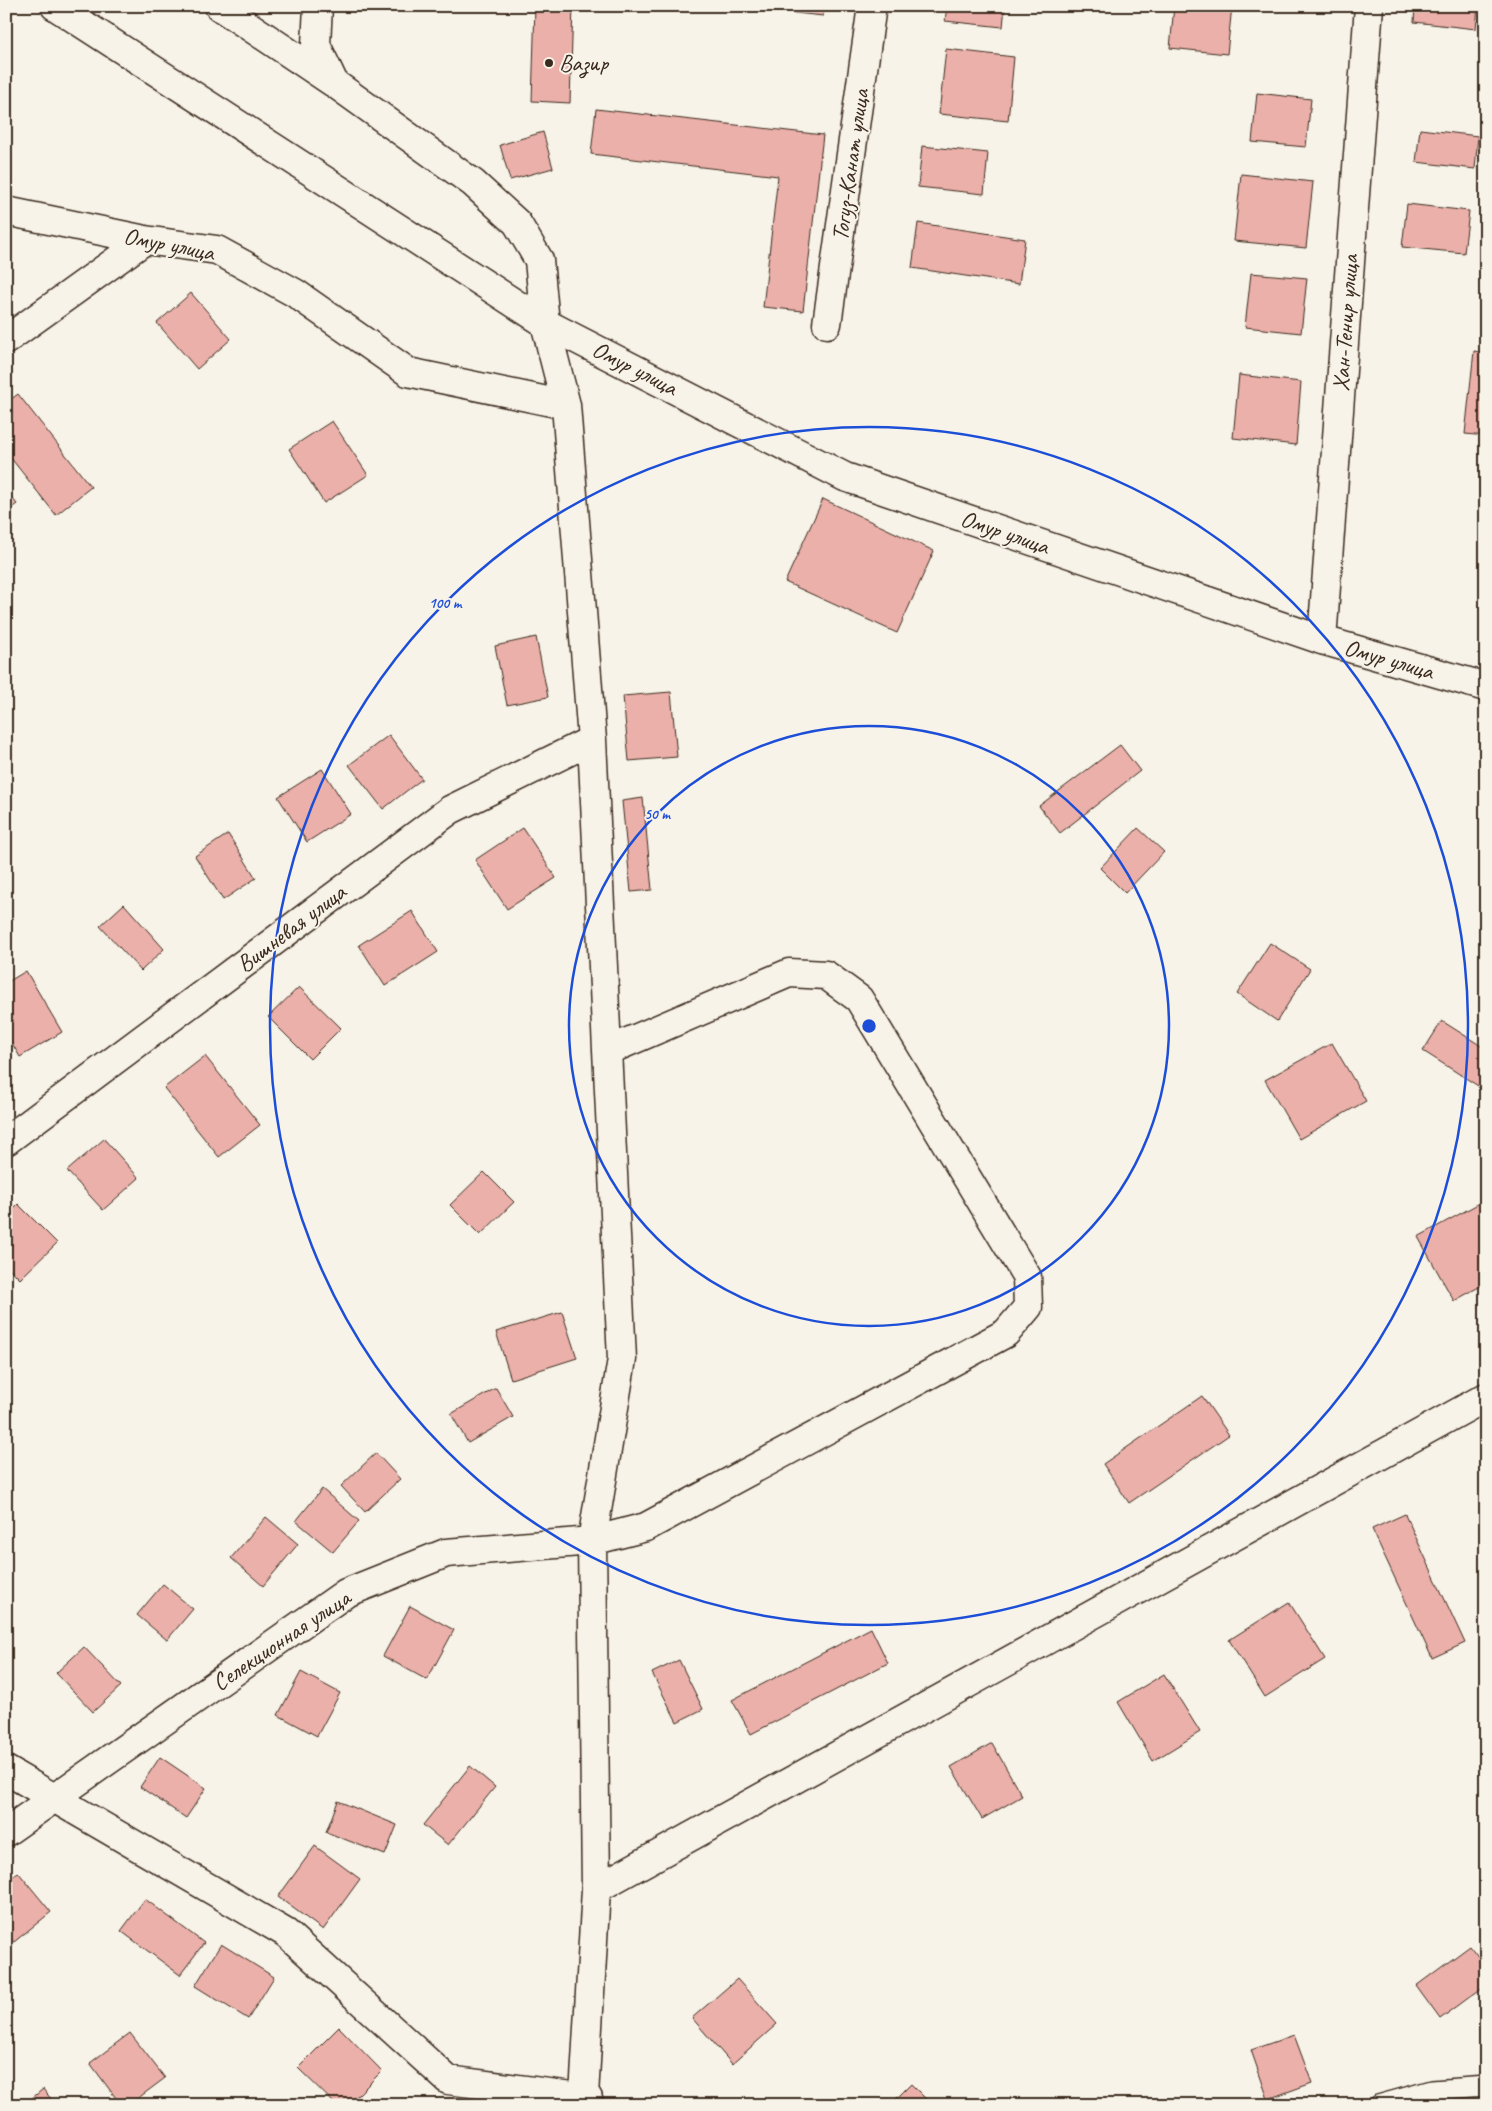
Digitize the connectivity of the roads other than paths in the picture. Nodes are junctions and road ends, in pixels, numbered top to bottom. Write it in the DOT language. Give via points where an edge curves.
graph roads {
  1 [pos="55,6"];
  2 [pos="318,6"];
  3 [pos="872,6"];
  4 [pos="1369,6"];
  5 [pos="228,7"];
  6 [pos="334,82"];
  7 [pos="6,211"];
  8 [pos="145,240"];
  9 [pos="545,323"];
  10 [pos="827,324"];
  11 [pos="6,340"];
  12 [pos="566,405"];
  13 [pos="1322,640"];
  14 [pos="1486,687"];
  15 [pos="592,740"];
  16 [pos="607,1051"];
  17 [pos="6,1141"];
  18 [pos="1486,1398"];
  19 [pos="592,1541"];
  20 [pos="6,1770"];
  21 [pos="55,1797"];
  22 [pos="6,1832"];
  23 [pos="596,1889"];
  24 [pos="1486,2086"];
  25 [pos="583,2102"];
  26 [pos="1378,2105"];
  1 -- 9 [label="street, Омур улица"];
  2 -- 6 [label="street" via="316,45"];
  3 -- 10 [label="street, Тогуз-Канат улица"];
  4 -- 13 [label="street, Хан-Тенир улица"];
  5 -- 6 [label="street"];
  6 -- 9 [label="street" via="474,183 517,224 539,260"];
  7 -- 8 [label="street, Омур улица"];
  8 -- 11 [label="street"];
  8 -- 12 [label="street, Омур улица" via="217,250 295,293 408,372"];
  9 -- 12 [label="street"];
  9 -- 13 [label="street, Омур улица" via="845,477"];
  12 -- 15 [label="street"];
  13 -- 14 [label="street, Омур улица"];
  15 -- 16 [label="street"];
  15 -- 17 [label="street, Вишневая улица" via="450,810"];
  16 -- 19 [label="street" via="622,1359"];
  16 -- 19 [label="street, Селекционная улица" via="789,973 826,975 859,999 864,1007 1027,1277 1028,1307 1006,1333 646,1527"];
  18 -- 23 [label="street"];
  19 -- 21 [label="street, Селекционная улица" via="446,1553 346,1593"];
  19 -- 23 [label="street"];
  20 -- 21 [label="street"];
  21 -- 22 [label="street, Селекционная улица"];
  21 -- 25 [label="street" via="286,1933 448,2080"];
  23 -- 25 [label="street"];
  24 -- 26 [label="lane" via="1432,2090"];
}
